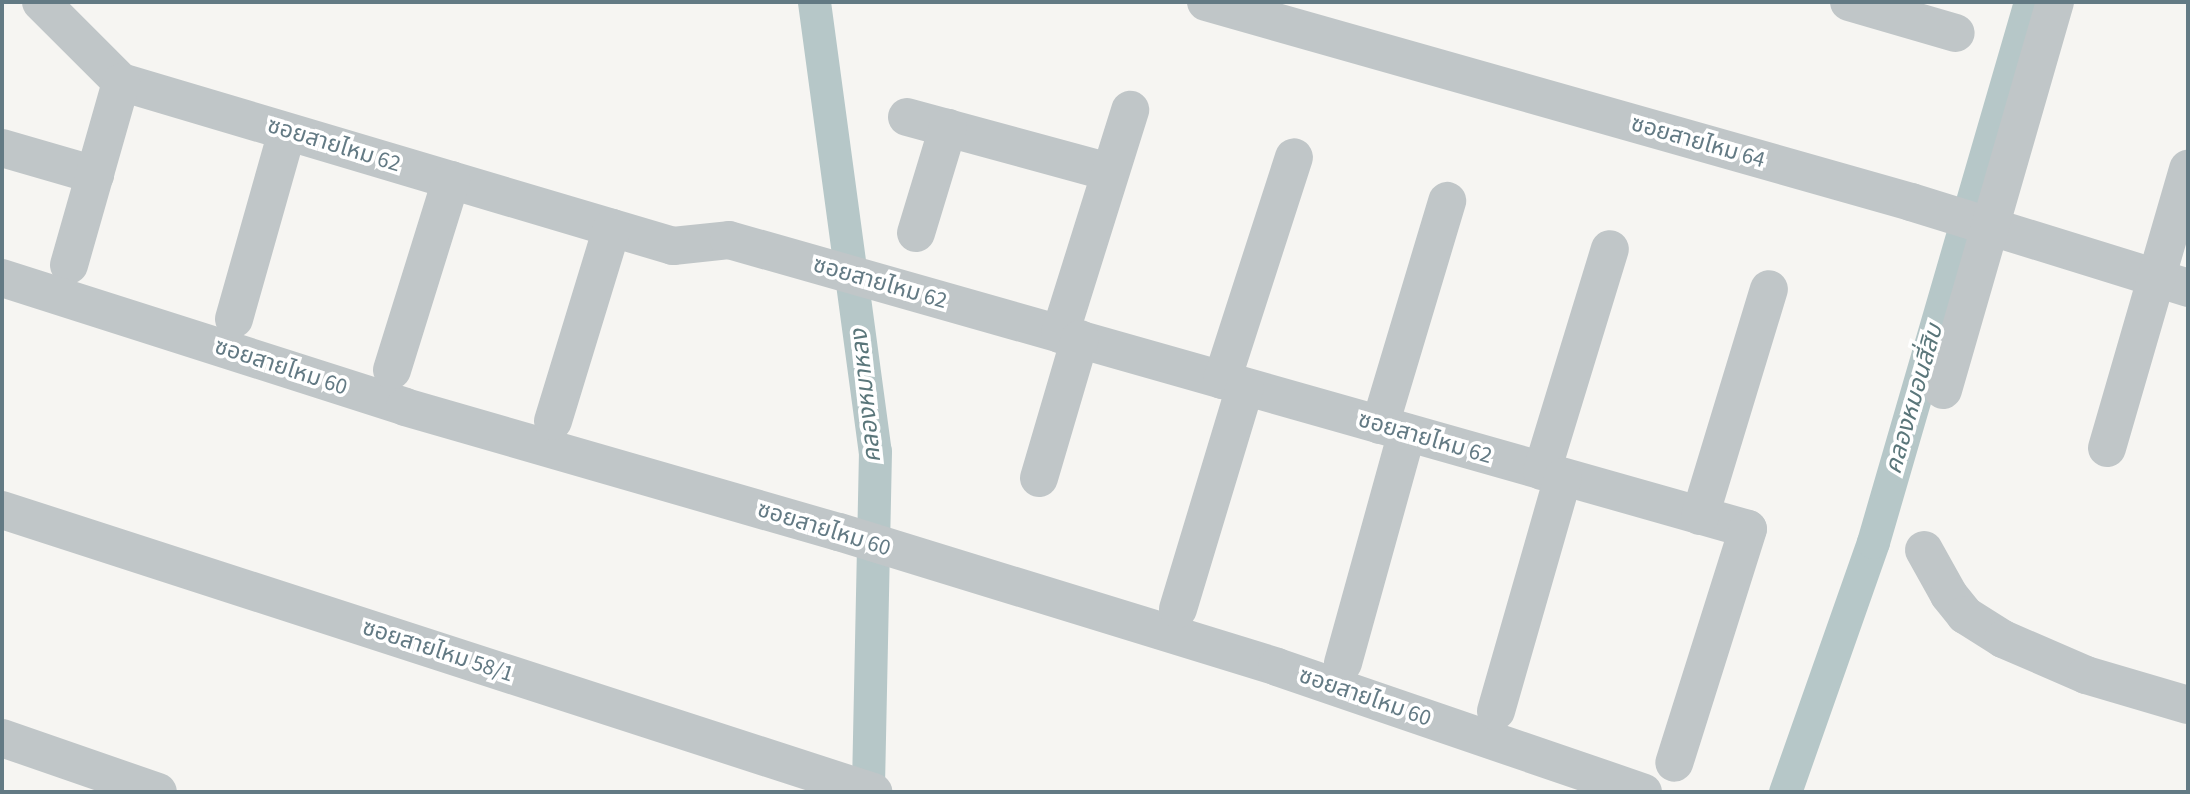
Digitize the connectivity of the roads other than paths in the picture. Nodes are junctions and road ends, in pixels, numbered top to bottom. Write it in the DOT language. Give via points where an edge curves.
graph roads {
  1 [pos="41,2"];
  2 [pos="1206,2"];
  3 [pos="1849,2"];
  4 [pos="2055,2"];
  5 [pos="1956,33"];
  6 [pos="121,82"];
  7 [pos="1130,110"];
  8 [pos="907,117"];
  9 [pos="948,128"];
  10 [pos="288,132"];
  11 [pos="2,148"];
  12 [pos="1294,157"];
  13 [pos="2188,169"];
  14 [pos="1110,172"];
  15 [pos="95,175"];
  16 [pos="451,180"];
  17 [pos="1447,201"];
  18 [pos="1984,224"];
  19 [pos="612,228"];
  20 [pos="916,233"];
  21 [pos="1611,249"];
  22 [pos="69,265"];
  23 [pos="2,278"];
  24 [pos="2172,284"];
  25 [pos="1769,289"];
  26 [pos="234,320"];
  27 [pos="1070,337"];
  28 [pos="392,370"];
  29 [pos="1234,383"];
  30 [pos="1943,390"];
  31 [pos="553,421"];
  32 [pos="1394,429"];
  33 [pos="2107,448"];
  34 [pos="1553,474"];
  35 [pos="1039,478"];
  36 [pos="2,510"];
  37 [pos="1700,516"];
  38 [pos="1924,550"];
  39 [pos="1178,609"];
  40 [pos="1343,663"];
  41 [pos="2188,705"];
  42 [pos="1496,711"];
  43 [pos="2,738"];
  44 [pos="1674,763"];
  45 [pos="158,792"];
  46 [pos="873,792"];
  47 [pos="1643,792"];
  1 -- 6 [label="street, ซอยสายไหม 62"];
  2 -- 18 [label="street, ซอยสายไหม 64"];
  3 -- 5 [label="street"];
  4 -- 18 [label="street"];
  6 -- 10 [label="street, ซอยสายไหม 62"];
  6 -- 15 [label="street"];
  7 -- 14 [label="street"];
  8 -- 9 [label="street"];
  9 -- 14 [label="street"];
  9 -- 20 [label="street"];
  10 -- 16 [label="street, ซอยสายไหม 62"];
  10 -- 26 [label="street"];
  11 -- 15 [label="street"];
  12 -- 29 [label="street"];
  13 -- 24 [label="street"];
  14 -- 27 [label="street"];
  15 -- 22 [label="street"];
  16 -- 19 [label="street, ซอยสายไหม 62"];
  16 -- 28 [label="street"];
  17 -- 32 [label="street"];
  18 -- 24 [label="street, ซอยสายไหม 64"];
  18 -- 30 [label="street"];
  19 -- 27 [label="street, ซอยสายไหม 62" via="673,246 729,240"];
  19 -- 31 [label="street"];
  21 -- 34 [label="street"];
  23 -- 47 [label="street, ซอยสายไหม 60" via="405,407 839,532 1277,667"];
  24 -- 33 [label="street"];
  25 -- 37 [label="street"];
  27 -- 29 [label="street, ซอยสายไหม 62"];
  27 -- 35 [label="street"];
  29 -- 32 [label="street, ซอยสายไหม 62"];
  29 -- 39 [label="street"];
  32 -- 34 [label="street, ซอยสายไหม 62"];
  32 -- 40 [label="street"];
  34 -- 37 [label="street, ซอยสายไหม 62"];
  34 -- 42 [label="street"];
  36 -- 46 [label="street, ซอยสายไหม 58/1"];
  37 -- 44 [label="street, ซอยสายไหม 62" via="1748,529"];
  38 -- 41 [label="street" via="1965,615 2003,639 2086,675"];
  43 -- 45 [label="street"];
}
